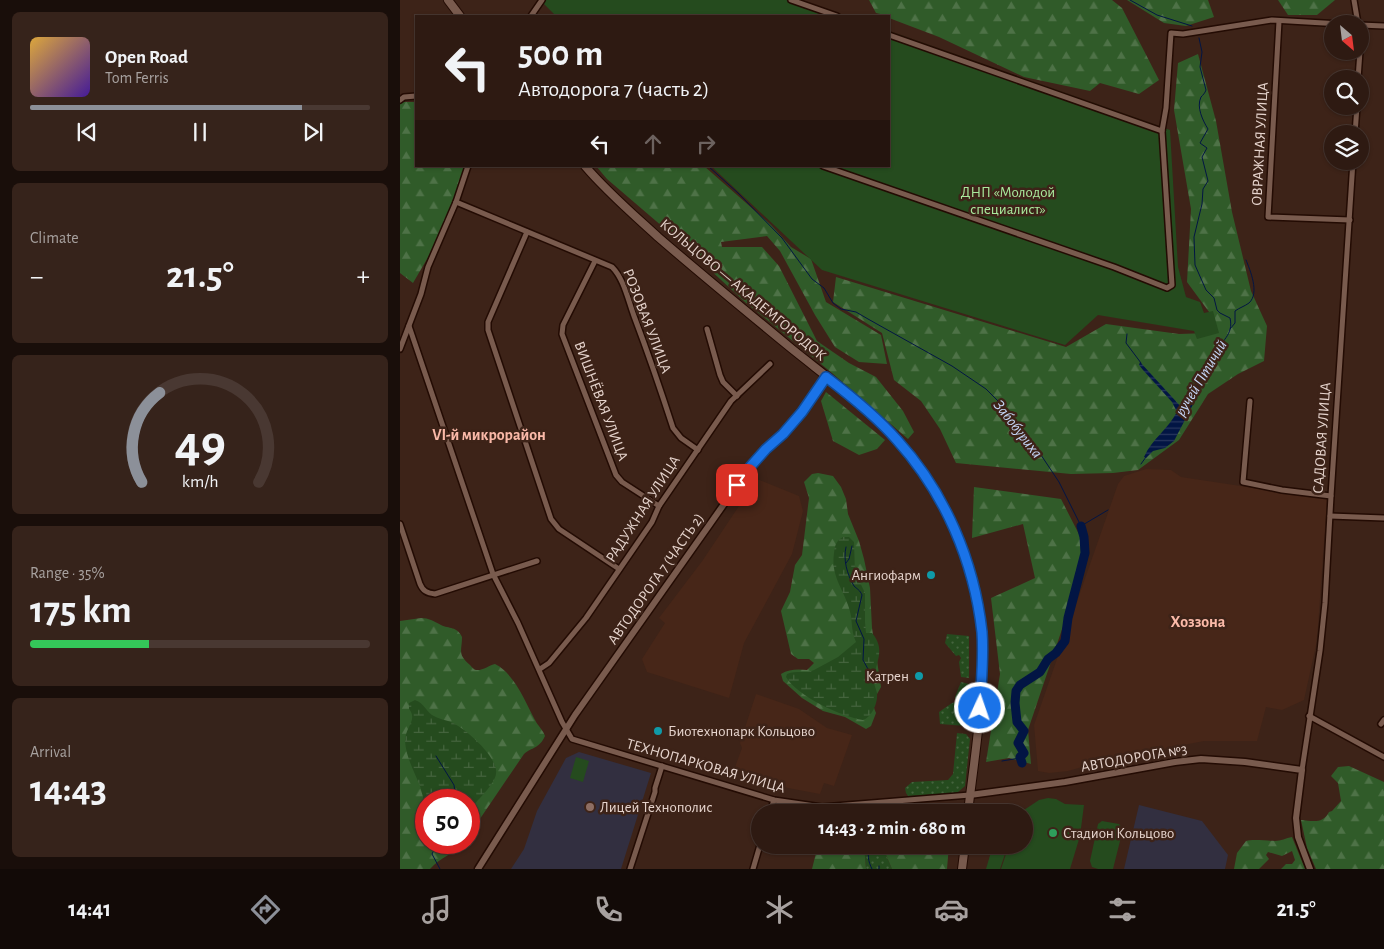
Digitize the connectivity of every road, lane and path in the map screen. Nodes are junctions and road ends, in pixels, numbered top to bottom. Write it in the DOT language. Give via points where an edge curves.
graph roads {
  1 [pos="448,0"];
  2 [pos="542,0"];
  3 [pos="791,0"];
  4 [pos="1354,0"];
  5 [pos="459,15"];
  6 [pos="532,15"];
  7 [pos="833,15"];
  8 [pos="1357,15"];
  9 [pos="1279,21"];
  10 [pos="1324,23"];
  11 [pos="1369,25"];
  12 [pos="1384,26"];
  13 [pos="890,35"];
  14 [pos="415,96"];
  15 [pos="400,100"];
  16 [pos="1162,131"];
  17 [pos="468,167"];
  18 [pos="586,167"];
  19 [pos="826,167"];
  20 [pos="1353,170"];
  21 [pos="456,202"];
  22 [pos="1350,220"];
  23 [pos="527,232"];
  24 [pos="595,261"];
  25 [pos="410,326"];
  26 [pos="707,329"];
  27 [pos="400,349"];
  28 [pos="770,364"];
  29 [pos="826,377"];
  30 [pos="737,396"];
  31 [pos="1250,401"];
  32 [pos="698,450"];
  33 [pos="1331,496"];
  34 [pos="659,506"];
  35 [pos="1330,516"];
  36 [pos="1384,518"];
  37 [pos="400,524"];
  38 [pos="537,561"];
  39 [pos="619,569"];
  40 [pos="493,574"];
  41 [pos="540,669"];
  42 [pos="1309,716"];
  43 [pos="566,729"];
  44 [pos="1384,757"];
  45 [pos="662,766"];
  46 [pos="1302,770"];
  47 [pos="970,795"];
  48 [pos="774,800"];
  49 [pos="773,804"];
  50 [pos="969,804"];
  51 [pos="757,854"];
  52 [pos="964,854"];
  53 [pos="478,869"];
  54 [pos="630,869"];
  55 [pos="753,869"];
  56 [pos="962,869"];
  57 [pos="1310,869"];
  1 -- 5 [label="main road"];
  2 -- 6 [label="street"];
  3 -- 7 [label="street"];
  4 -- 8 [label="street"];
  9 -- 10 [label="street"];
  9 -- 16 [label="street" via="1171,33"];
  9 -- 22 [label="street, ОВРАЖНАЯ УЛИЦА" via="1268,217"];
  11 -- 12 [label="street"];
  13 -- 16 [label="street"];
  14 -- 15 [label="street"];
  16 -- 19 [label="street" via="1172,284 1167,288"];
  17 -- 21 [label="street"];
  18 -- 29 [label="main road, КОЛЬЦОВО — АКАДЕМГОРОДОК" via="693,268"];
  20 -- 22 [label="street, САДОВАЯ УЛИЦА"];
  21 -- 23 [label="street, РОЗОВАЯ УЛИЦА"];
  21 -- 25 [label="street" via="428,267"];
  22 -- 33 [label="street, САДОВАЯ УЛИЦА"];
  23 -- 24 [label="street, РОЗОВАЯ УЛИЦА"];
  23 -- 39 [label="street" via="488,322 488,330 551,519 559,529"];
  24 -- 32 [label="street, РОЗОВАЯ УЛИЦА" via="612,267 618,275 673,428"];
  24 -- 34 [label="street, ВИШНЁВАЯ УЛИЦА" via="563,325 562,334 616,475"];
  25 -- 27 [label="street"];
  25 -- 40 [label="street, ТЕХНОПАРКОВАЯ УЛИЦА"];
  26 -- 30 [label="street" via="723,382"];
  28 -- 30 [label="street, РАДУЖНАЯ УЛИЦА"];
  29 -- 43 [label="street, АВТОДОРОГА 7 (ЧАСТЬ 2)" via="796,419 750,467"];
  29 -- 47 [label="main road, КОЛЬЦОВО — АКАДЕМГОРОДОК" via="871,414 912,459 944,506 965,558 982,633 980,708"];
  30 -- 32 [label="street, РАДУЖНАЯ УЛИЦА"];
  31 -- 33 [label="street" via="1243,482"];
  32 -- 34 [label="street, РАДУЖНАЯ УЛИЦА"];
  33 -- 35 [label="street, САДОВАЯ УЛИЦА"];
  34 -- 39 [label="street, РАДУЖНАЯ УЛИЦА" via="652,522"];
  35 -- 36 [label="street"];
  35 -- 42 [label="street, САДОВАЯ УЛИЦА" via="1320,651"];
  37 -- 40 [label="street" via="425,592 435,594"];
  38 -- 40 [label="street"];
  39 -- 41 [label="street, РАДУЖНАЯ УЛИЦА" via="568,642"];
  40 -- 41 [label="street, ТЕХНОПАРКОВАЯ УЛИЦА"];
  41 -- 43 [label="street, ТЕХНОПАРКОВАЯ УЛИЦА"];
  42 -- 44 [label="street"];
  42 -- 46 [label="street, САДОВАЯ УЛИЦА"];
  43 -- 45 [label="street, ТЕХНОПАРКОВАЯ УЛИЦА" via="572,739 579,742"];
  43 -- 53 [label="street, АВТОДОРОГА 7 (ЧАСТЬ 2)"];
  45 -- 48 [label="street, ТЕХНОПАРКОВАЯ УЛИЦА"];
  45 -- 54 [label="street"];
  46 -- 47 [label="street, АВТОДОРОГА №3" via="1201,759"];
  46 -- 57 [label="street" via="1296,818 1298,837"];
  47 -- 48 [label="street, ТЕХНОПАРКОВАЯ УЛИЦА" via="822,807"];
  47 -- 50 [label="main road, КОЛЬЦОВО — АКАДЕМГОРОДОК"];
  48 -- 49 [label="street"];
  51 -- 55 [label="street"];
  52 -- 56 [label="main road"];
}
